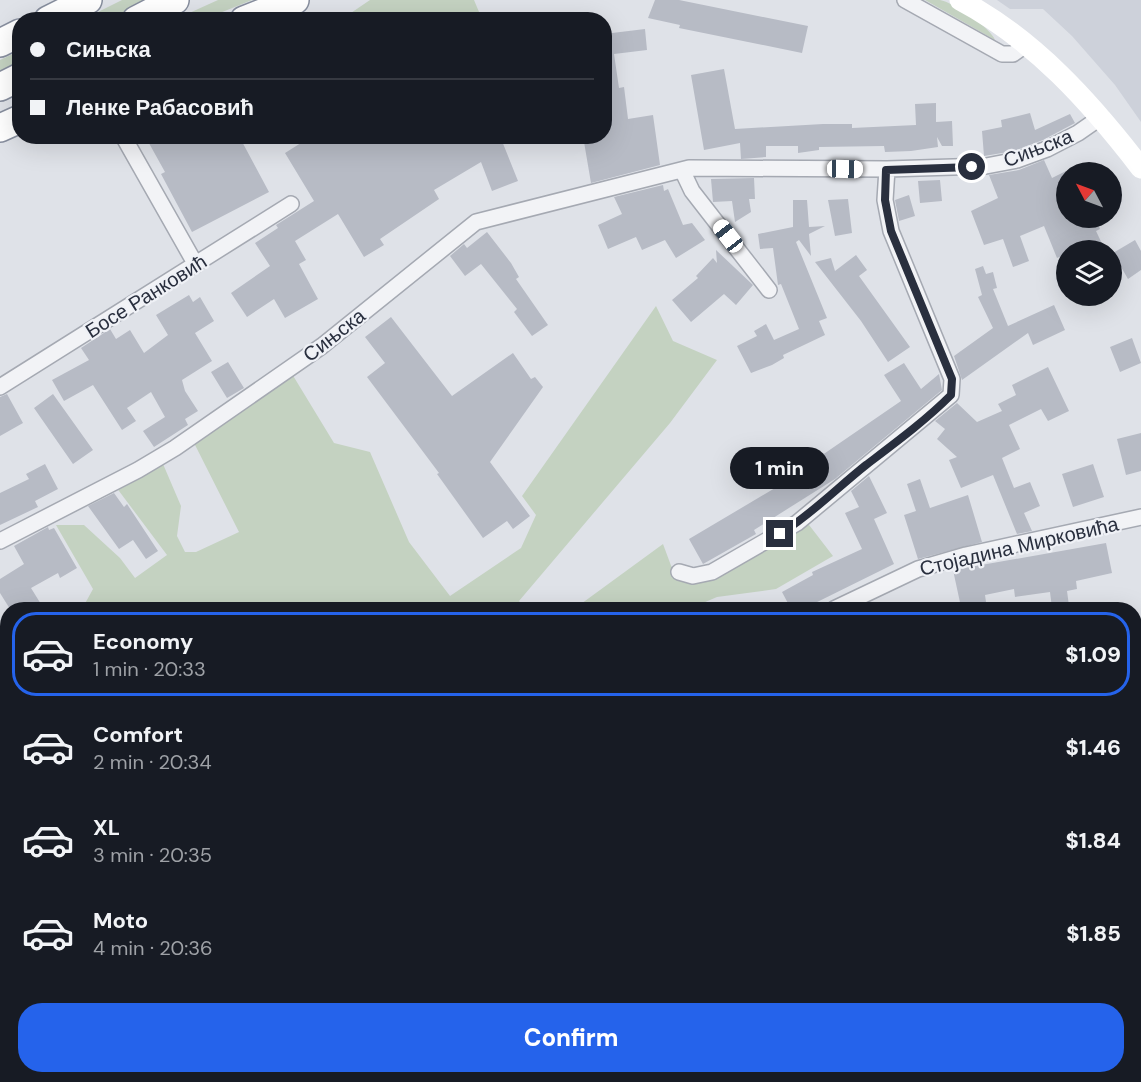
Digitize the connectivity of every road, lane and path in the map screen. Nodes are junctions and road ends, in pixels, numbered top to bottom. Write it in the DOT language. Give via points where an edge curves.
graph roads {
  1 [pos="88,0"];
  2 [pos="175,0"];
  3 [pos="295,0"];
  4 [pos="905,0"];
  5 [pos="960,0"];
  6 [pos="64,12"];
  7 [pos="152,12"];
  8 [pos="264,12"];
  9 [pos="1028,44"];
  10 [pos="1101,117"];
  11 [pos="128,144"];
  12 [pos="1141,168"];
  13 [pos="682,170"];
  14 [pos="886,170"];
  15 [pos="291,204"];
  16 [pos="196,265"];
  17 [pos="769,290"];
  18 [pos="0,387"];
  19 [pos="1141,517"];
  20 [pos="0,542"];
  21 [pos="679,572"];
  22 [pos="849,602"];
  1 -- 6 [label="highway"];
  2 -- 7 [label="highway"];
  3 -- 8 [label="highway"];
  4 -- 9 [label="street" via="1002,54 1012,54"];
  5 -- 9 [label="street"];
  9 -- 10 [label="street"];
  10 -- 12 [label="street"];
  10 -- 14 [label="street, Сињска" via="1067,140 1017,160 986,166"];
  11 -- 16 [label="street"];
  13 -- 14 [label="street, Сињска"];
  13 -- 17 [label="street" via="692,191"];
  13 -- 20 [label="street, Сињска" via="476,222 322,346 175,448"];
  14 -- 21 [label="street" via="888,224 952,379 951,395 797,523 712,572 693,576"];
  15 -- 16 [label="street, Босе Ранковић"];
  16 -- 18 [label="street, Босе Ранковић"];
  19 -- 22 [label="street, Стојадина Мирковића" via="966,555 918,569"];
}
